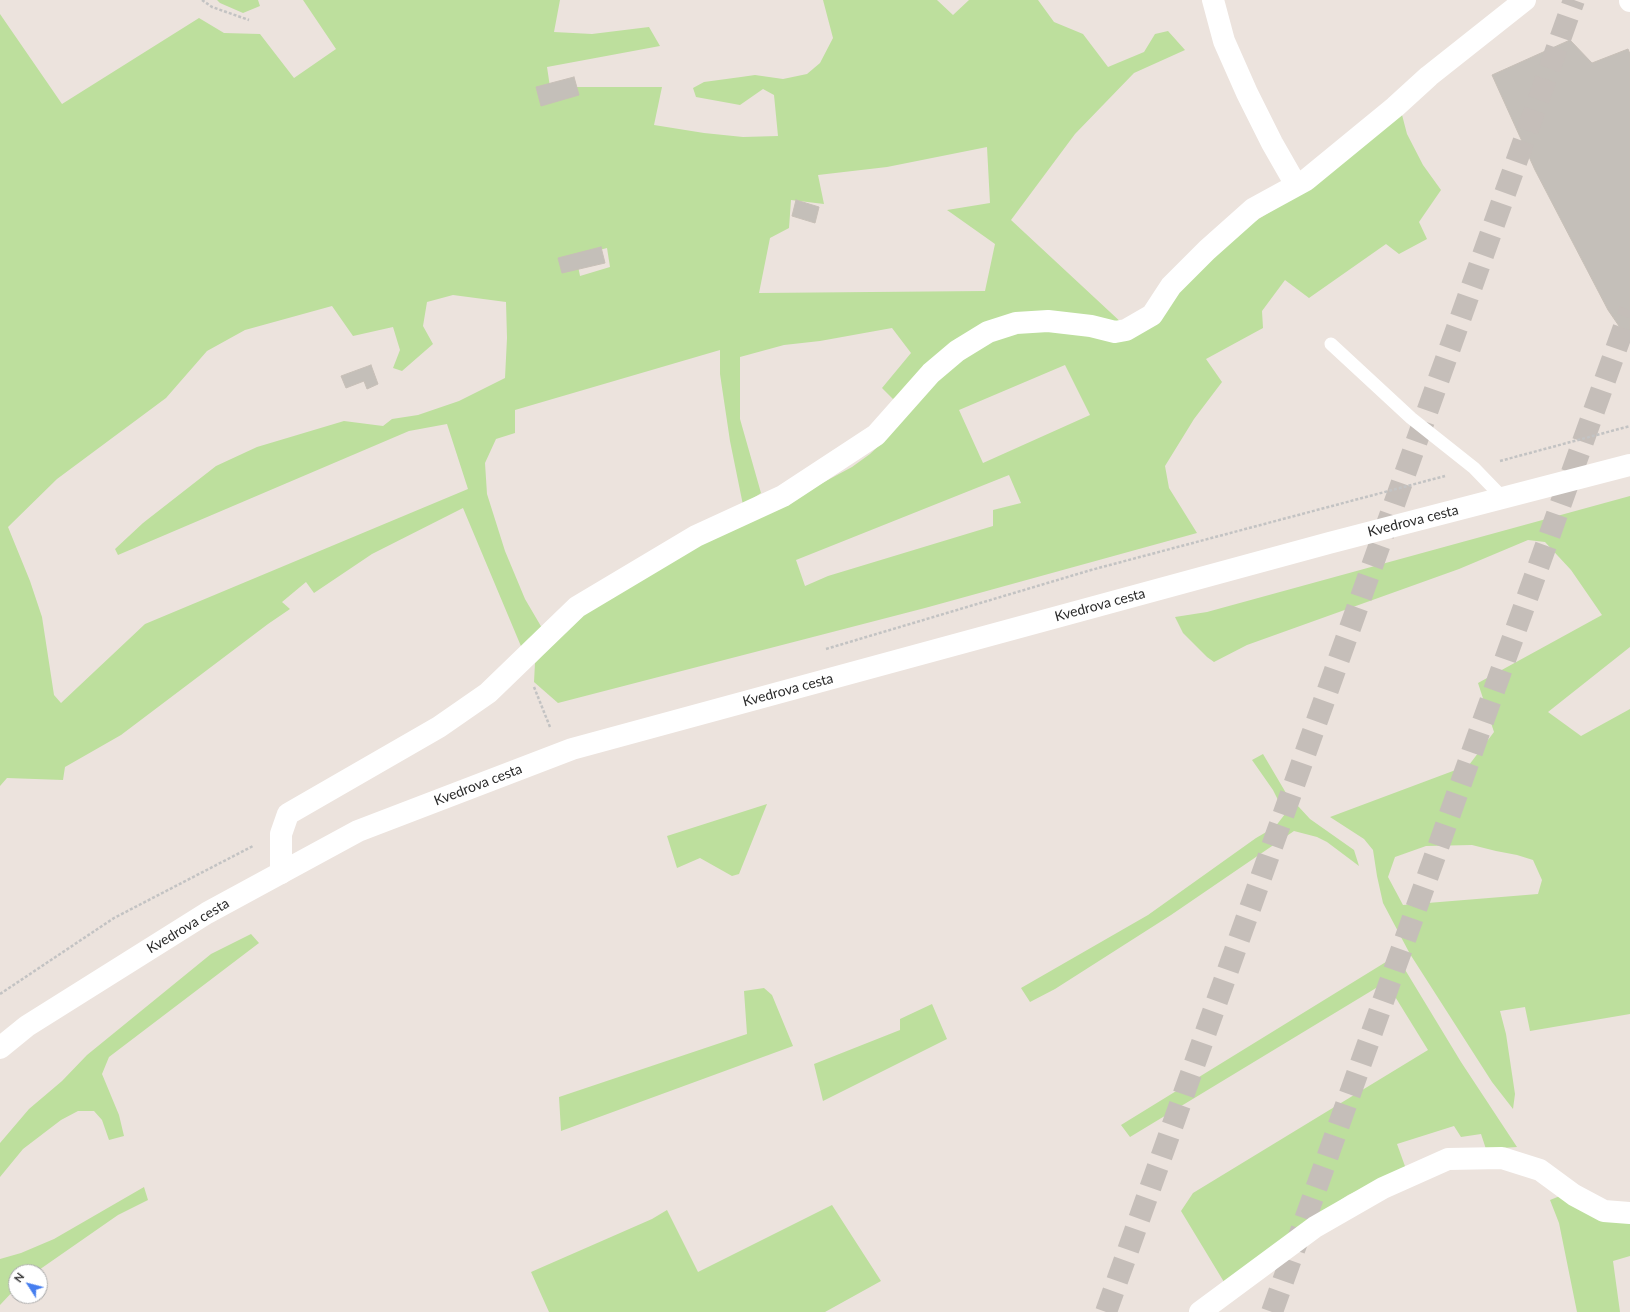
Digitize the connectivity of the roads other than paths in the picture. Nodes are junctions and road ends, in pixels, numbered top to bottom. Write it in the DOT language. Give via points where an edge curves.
graph roads {
  1 [pos="1213,0"];
  2 [pos="1524,0"];
  3 [pos="1296,185"];
  4 [pos="1331,344"];
  5 [pos="1630,465"];
  6 [pos="1504,498"];
  7 [pos="281,873"];
  8 [pos="0,1048"];
  9 [pos="1630,1213"];
  10 [pos="1200,1312"];
  1 -- 3 [label="street" via="1224,40 1247,93"];
  2 -- 3 [label="street" via="1306,180"];
  3 -- 7 [label="street" via="1253,209 1207,250 1171,286 1152,315 1126,330 1114,332 1091,326 1048,321 1016,323 988,332 957,351 930,373 876,435 783,496 696,536 577,607 488,693 439,727 288,814 281,834"];
  4 -- 6 [label="lane" via="1411,418 1474,468"];
  5 -- 6 [label="street, Kvedrova cesta"];
  6 -- 7 [label="street, Kvedrova cesta" via="1313,547 572,749 358,831"];
  7 -- 8 [label="street, Kvedrova cesta" via="207,913 27,1026"];
  9 -- 10 [label="street" via="1604,1211 1574,1195 1540,1170 1502,1158 1448,1159 1383,1188 1315,1227"];
}
